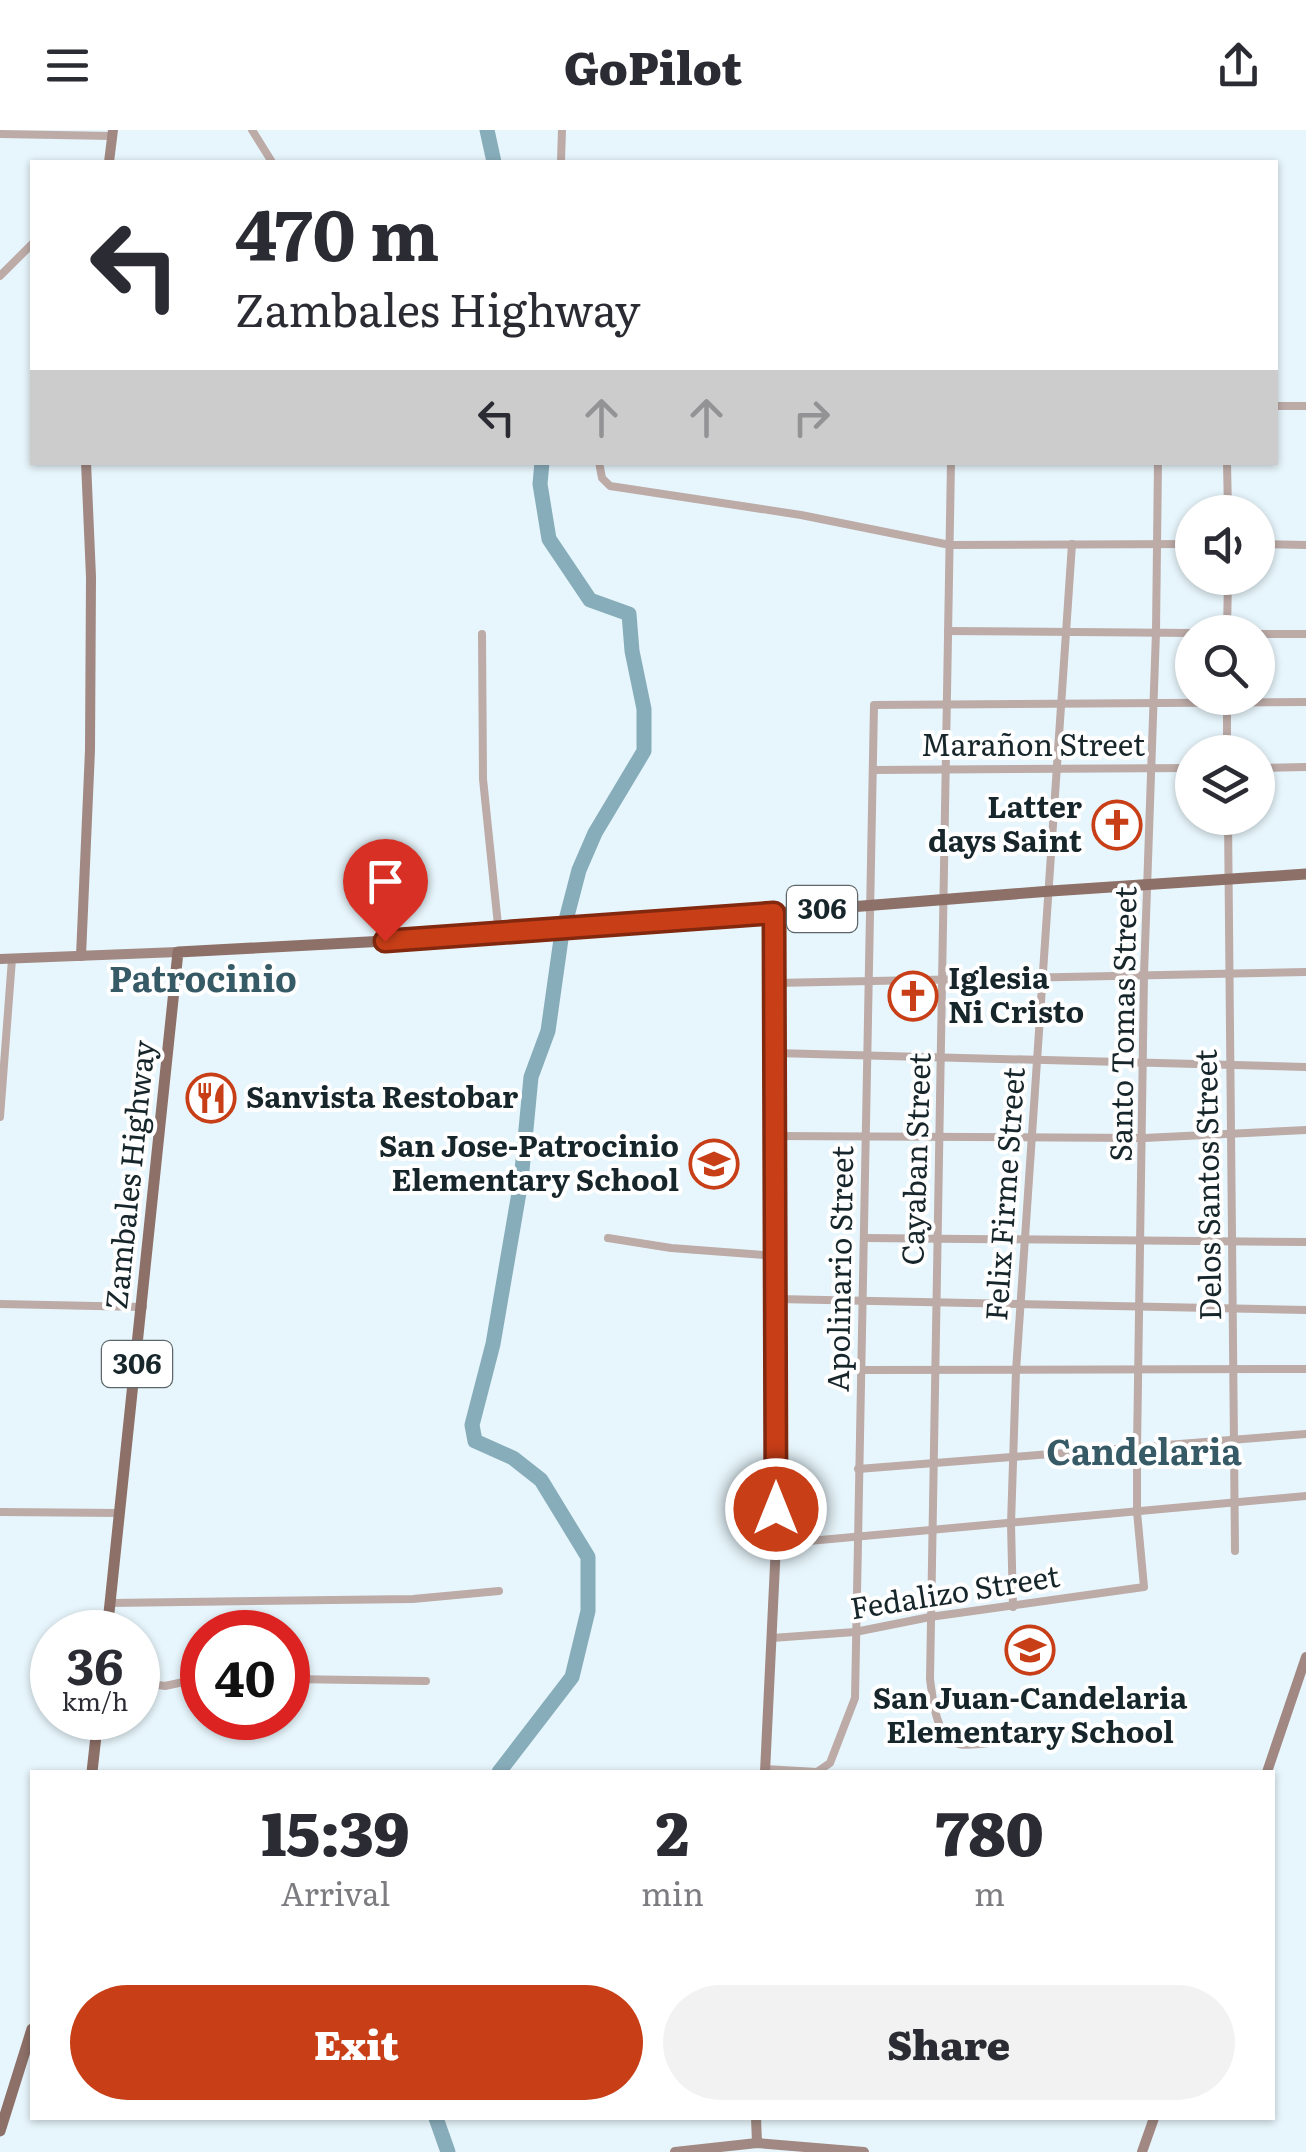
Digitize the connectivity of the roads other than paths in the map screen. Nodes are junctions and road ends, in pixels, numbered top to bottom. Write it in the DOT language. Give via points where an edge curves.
graph roads {
  1 [pos="252,130"];
  2 [pos="562,130"];
  3 [pos="112,133"];
  4 [pos="0,134"];
  5 [pos="108,160"];
  6 [pos="271,160"];
  7 [pos="562,160"];
  8 [pos="30,246"];
  9 [pos="0,276"];
  10 [pos="1278,406"];
  11 [pos="1306,406"];
  12 [pos="86,465"];
  13 [pos="600,465"];
  14 [pos="951,465"];
  15 [pos="1158,465"];
  16 [pos="1226,465"];
  17 [pos="1227,495"];
  18 [pos="1072,544"];
  19 [pos="1159,544"];
  20 [pos="1175,544"];
  21 [pos="950,545"];
  22 [pos="1275,545"];
  23 [pos="1306,546"];
  24 [pos="948,631"];
  25 [pos="1066,631"];
  26 [pos="1156,632"];
  27 [pos="1175,632"];
  28 [pos="482,634"];
  29 [pos="1275,634"];
  30 [pos="1306,634"];
  31 [pos="1175,702"];
  32 [pos="1275,702"];
  33 [pos="1306,702"];
  34 [pos="1154,703"];
  35 [pos="948,704"];
  36 [pos="1060,704"];
  37 [pos="1306,767"];
  38 [pos="1152,768"];
  39 [pos="1175,768"];
  40 [pos="1275,768"];
  41 [pos="1056,769"];
  42 [pos="873,770"];
  43 [pos="946,770"];
  44 [pos="1228,835"];
  45 [pos="1306,874"];
  46 [pos="1228,879"];
  47 [pos="1150,884"];
  48 [pos="1051,891"];
  49 [pos="945,900"];
  50 [pos="872,906"];
  51 [pos="774,913"];
  52 [pos="499,936"];
  53 [pos="178,952"];
  54 [pos="81,956"];
  55 [pos="6,959"];
  56 [pos="1306,972"];
  57 [pos="1228,973"];
  58 [pos="1144,975"];
  59 [pos="1041,977"];
  60 [pos="944,980"];
  61 [pos="871,981"];
  62 [pos="774,983"];
  63 [pos="775,1053"];
  64 [pos="869,1056"];
  65 [pos="942,1057"];
  66 [pos="1038,1060"];
  67 [pos="1144,1063"];
  68 [pos="1229,1066"];
  69 [pos="1306,1067"];
  70 [pos="0,1116"];
  71 [pos="1306,1130"];
  72 [pos="1230,1134"];
  73 [pos="775,1136"];
  74 [pos="1034,1138"];
  75 [pos="1144,1138"];
  76 [pos="866,1139"];
  77 [pos="939,1139"];
  78 [pos="608,1238"];
  79 [pos="865,1238"];
  80 [pos="936,1240"];
  81 [pos="1027,1240"];
  82 [pos="1141,1241"];
  83 [pos="1234,1242"];
  84 [pos="1306,1242"];
  85 [pos="777,1256"];
  86 [pos="777,1298"];
  87 [pos="863,1300"];
  88 [pos="936,1302"];
  89 [pos="1022,1303"];
  90 [pos="0,1304"];
  91 [pos="143,1306"];
  92 [pos="1140,1306"];
  93 [pos="1234,1309"];
  94 [pos="1306,1310"];
  95 [pos="1139,1369"];
  96 [pos="1235,1369"];
  97 [pos="1306,1369"];
  98 [pos="862,1370"];
  99 [pos="934,1370"];
  100 [pos="1016,1371"];
  101 [pos="1306,1434"];
  102 [pos="1235,1439"];
  103 [pos="1136,1449"];
  104 [pos="1012,1459"];
  105 [pos="934,1464"];
  106 [pos="858,1469"];
  107 [pos="1306,1496"];
  108 [pos="1236,1500"];
  109 [pos="0,1512"];
  110 [pos="1137,1512"];
  111 [pos="120,1513"];
  112 [pos="1011,1524"];
  113 [pos="934,1530"];
  114 [pos="856,1535"];
  115 [pos="776,1544"];
  116 [pos="1236,1551"];
  117 [pos="1144,1587"];
  118 [pos="499,1592"];
  119 [pos="110,1602"];
  120 [pos="1013,1607"];
  121 [pos="109,1610"];
  122 [pos="930,1617"];
  123 [pos="855,1632"];
  124 [pos="772,1638"];
  125 [pos="1306,1657"];
  126 [pos="310,1679"];
  127 [pos="426,1682"];
  128 [pos="96,1740"];
  129 [pos="1001,1742"];
  130 [pos="92,1770"];
  131 [pos="765,1770"];
  132 [pos="820,1770"];
  133 [pos="1268,1770"];
  134 [pos="30,2035"];
  135 [pos="756,2120"];
  136 [pos="1153,2120"];
  137 [pos="0,2132"];
  138 [pos="756,2144"];
  139 [pos="675,2152"];
  140 [pos="864,2152"];
  141 [pos="1142,2152"];
  1 -- 6 [label="street"];
  2 -- 7 [label="street"];
  3 -- 4 [label="street"];
  3 -- 5 [label="street"];
  8 -- 9 [label="street"];
  10 -- 11 [label="street"];
  12 -- 54 [label="street" via="90,750"];
  13 -- 21 [label="street" via="610,486"];
  14 -- 21 [label="street, Cayaban Street"];
  15 -- 19 [label="street, Santo Tomas Street"];
  16 -- 17 [label="street"];
  18 -- 19 [label="street"];
  18 -- 21 [label="street"];
  18 -- 25 [label="street, Felix Firme Street"];
  19 -- 20 [label="street"];
  19 -- 26 [label="street, Santo Tomas Street"];
  21 -- 24 [label="street, Cayaban Street"];
  22 -- 23 [label="street"];
  24 -- 25 [label="street"];
  24 -- 35 [label="street, Cayaban Street"];
  25 -- 26 [label="street"];
  25 -- 36 [label="street, Felix Firme Street"];
  26 -- 27 [label="street"];
  26 -- 34 [label="street, Santo Tomas Street"];
  28 -- 52 [label="street" via="483,778"];
  29 -- 30 [label="street"];
  31 -- 34 [label="street"];
  32 -- 33 [label="street"];
  34 -- 36 [label="street"];
  34 -- 38 [label="street, Santo Tomas Street"];
  35 -- 36 [label="street"];
  35 -- 42 [label="street, Apolinario Street" via="874,704"];
  35 -- 43 [label="street, Cayaban Street"];
  36 -- 41 [label="street, Felix Firme Street"];
  37 -- 40 [label="street"];
  38 -- 39 [label="street, Marañon Street"];
  38 -- 41 [label="street, Marañon Street"];
  38 -- 47 [label="street, Santo Tomas Street"];
  41 -- 43 [label="street, Marañon Street"];
  41 -- 48 [label="street, Felix Firme Street"];
  42 -- 43 [label="street, Marañon Street"];
  42 -- 50 [label="street, Apolinario Street"];
  43 -- 49 [label="street, Cayaban Street"];
  44 -- 46 [label="street, Delos Santos Street"];
  45 -- 46 [label="main road, 306"];
  46 -- 47 [label="main road, 306"];
  46 -- 57 [label="street, Delos Santos Street"];
  47 -- 48 [label="main road, 306"];
  47 -- 58 [label="street, Santo Tomas Street"];
  48 -- 49 [label="main road, 306"];
  48 -- 59 [label="street, Felix Firme Street"];
  49 -- 50 [label="main road, 306"];
  49 -- 60 [label="street, Cayaban Street"];
  50 -- 51 [label="main road, 306"];
  50 -- 61 [label="street, Apolinario Street"];
  51 -- 52 [label="main road, 306"];
  51 -- 62 [label="street"];
  52 -- 53 [label="main road, 306"];
  53 -- 54 [label="street"];
  53 -- 91 [label="main road, Zambales Highway / 306"];
  54 -- 55 [label="street"];
  55 -- 70 [label="street"];
  56 -- 57 [label="street"];
  57 -- 58 [label="street"];
  57 -- 68 [label="street, Delos Santos Street"];
  58 -- 59 [label="street"];
  58 -- 67 [label="street, Santo Tomas Street"];
  59 -- 60 [label="street"];
  59 -- 66 [label="street, Felix Firme Street"];
  60 -- 61 [label="street"];
  60 -- 65 [label="street, Cayaban Street"];
  61 -- 62 [label="street"];
  61 -- 64 [label="street, Apolinario Street"];
  62 -- 63 [label="street"];
  63 -- 64 [label="street"];
  63 -- 73 [label="street"];
  64 -- 65 [label="street"];
  64 -- 76 [label="street, Apolinario Street"];
  65 -- 66 [label="street"];
  65 -- 77 [label="street, Cayaban Street"];
  66 -- 67 [label="street"];
  66 -- 74 [label="street, Felix Firme Street"];
  67 -- 68 [label="street"];
  67 -- 75 [label="street, Santo Tomas Street"];
  68 -- 69 [label="street"];
  68 -- 72 [label="street, Delos Santos Street"];
  71 -- 72 [label="street"];
  72 -- 75 [label="street"];
  72 -- 83 [label="street, Delos Santos Street"];
  73 -- 76 [label="street"];
  73 -- 85 [label="street"];
  74 -- 75 [label="street"];
  74 -- 77 [label="street"];
  74 -- 81 [label="street, Felix Firme Street"];
  75 -- 82 [label="street, Santo Tomas Street"];
  76 -- 77 [label="street"];
  76 -- 79 [label="street, Apolinario Street"];
  77 -- 80 [label="street, Cayaban Street"];
  78 -- 85 [label="street"];
  79 -- 80 [label="street"];
  79 -- 87 [label="street, Apolinario Street"];
  80 -- 81 [label="street"];
  80 -- 88 [label="street, Cayaban Street"];
  81 -- 82 [label="street"];
  81 -- 89 [label="street, Felix Firme Street"];
  82 -- 83 [label="street"];
  82 -- 92 [label="street, Santo Tomas Street"];
  83 -- 84 [label="street"];
  83 -- 93 [label="street, Delos Santos Street"];
  85 -- 86 [label="street"];
  86 -- 87 [label="street"];
  86 -- 115 [label="street"];
  87 -- 88 [label="street"];
  87 -- 98 [label="street, Apolinario Street"];
  88 -- 89 [label="street"];
  88 -- 99 [label="street, Cayaban Street"];
  89 -- 92 [label="street"];
  89 -- 100 [label="street, Felix Firme Street"];
  90 -- 91 [label="street"];
  91 -- 111 [label="main road, Zambales Highway / 306"];
  92 -- 93 [label="street"];
  92 -- 95 [label="street, Santo Tomas Street"];
  93 -- 94 [label="street"];
  93 -- 96 [label="street, Delos Santos Street"];
  95 -- 96 [label="street"];
  95 -- 100 [label="street"];
  95 -- 103 [label="street, Santo Tomas Street"];
  96 -- 97 [label="street"];
  96 -- 102 [label="street, Delos Santos Street"];
  98 -- 99 [label="street"];
  98 -- 106 [label="street, Apolinario Street"];
  99 -- 100 [label="street"];
  99 -- 105 [label="street, Cayaban Street"];
  100 -- 104 [label="street, Felix Firme Street"];
  101 -- 102 [label="street"];
  102 -- 103 [label="street"];
  102 -- 108 [label="street, Delos Santos Street"];
  103 -- 104 [label="street"];
  103 -- 110 [label="street, Santo Tomas Street"];
  104 -- 105 [label="street"];
  104 -- 112 [label="street, Felix Firme Street"];
  105 -- 106 [label="street"];
  105 -- 113 [label="street, Cayaban Street"];
  106 -- 114 [label="street, Apolinario Street"];
  107 -- 108 [label="street"];
  108 -- 110 [label="street"];
  108 -- 116 [label="street, Delos Santos Street"];
  109 -- 111 [label="street"];
  110 -- 112 [label="street"];
  110 -- 117 [label="street, Santo Tomas Street"];
  111 -- 119 [label="main road, Zambales Highway / 306"];
  112 -- 113 [label="street"];
  112 -- 120 [label="street, Felix Firme Street"];
  113 -- 114 [label="street"];
  113 -- 122 [label="street, Cayaban Street"];
  114 -- 115 [label="street"];
  114 -- 123 [label="street, Apolinario Street"];
  115 -- 124 [label="street"];
  117 -- 120 [label="street, Fedalizo Street"];
  118 -- 119 [label="street"];
  119 -- 121 [label="main road, Zambales Highway / 306"];
  120 -- 122 [label="street, Fedalizo Street"];
  122 -- 123 [label="street, Fedalizo Street"];
  122 -- 129 [label="street, Cayaban Street" via="933,1701 946,1736 959,1744"];
  123 -- 124 [label="street, Fedalizo Street"];
  123 -- 132 [label="street, Apolinario Street" via="855,1698 830,1763"];
  124 -- 131 [label="street"];
  125 -- 133 [label="street"];
  126 -- 127 [label="street"];
  128 -- 130 [label="main road"];
  134 -- 137 [label="main road"];
  135 -- 138 [label="street"];
  136 -- 141 [label="street"];
  138 -- 139 [label="street"];
  138 -- 140 [label="street"];
}
